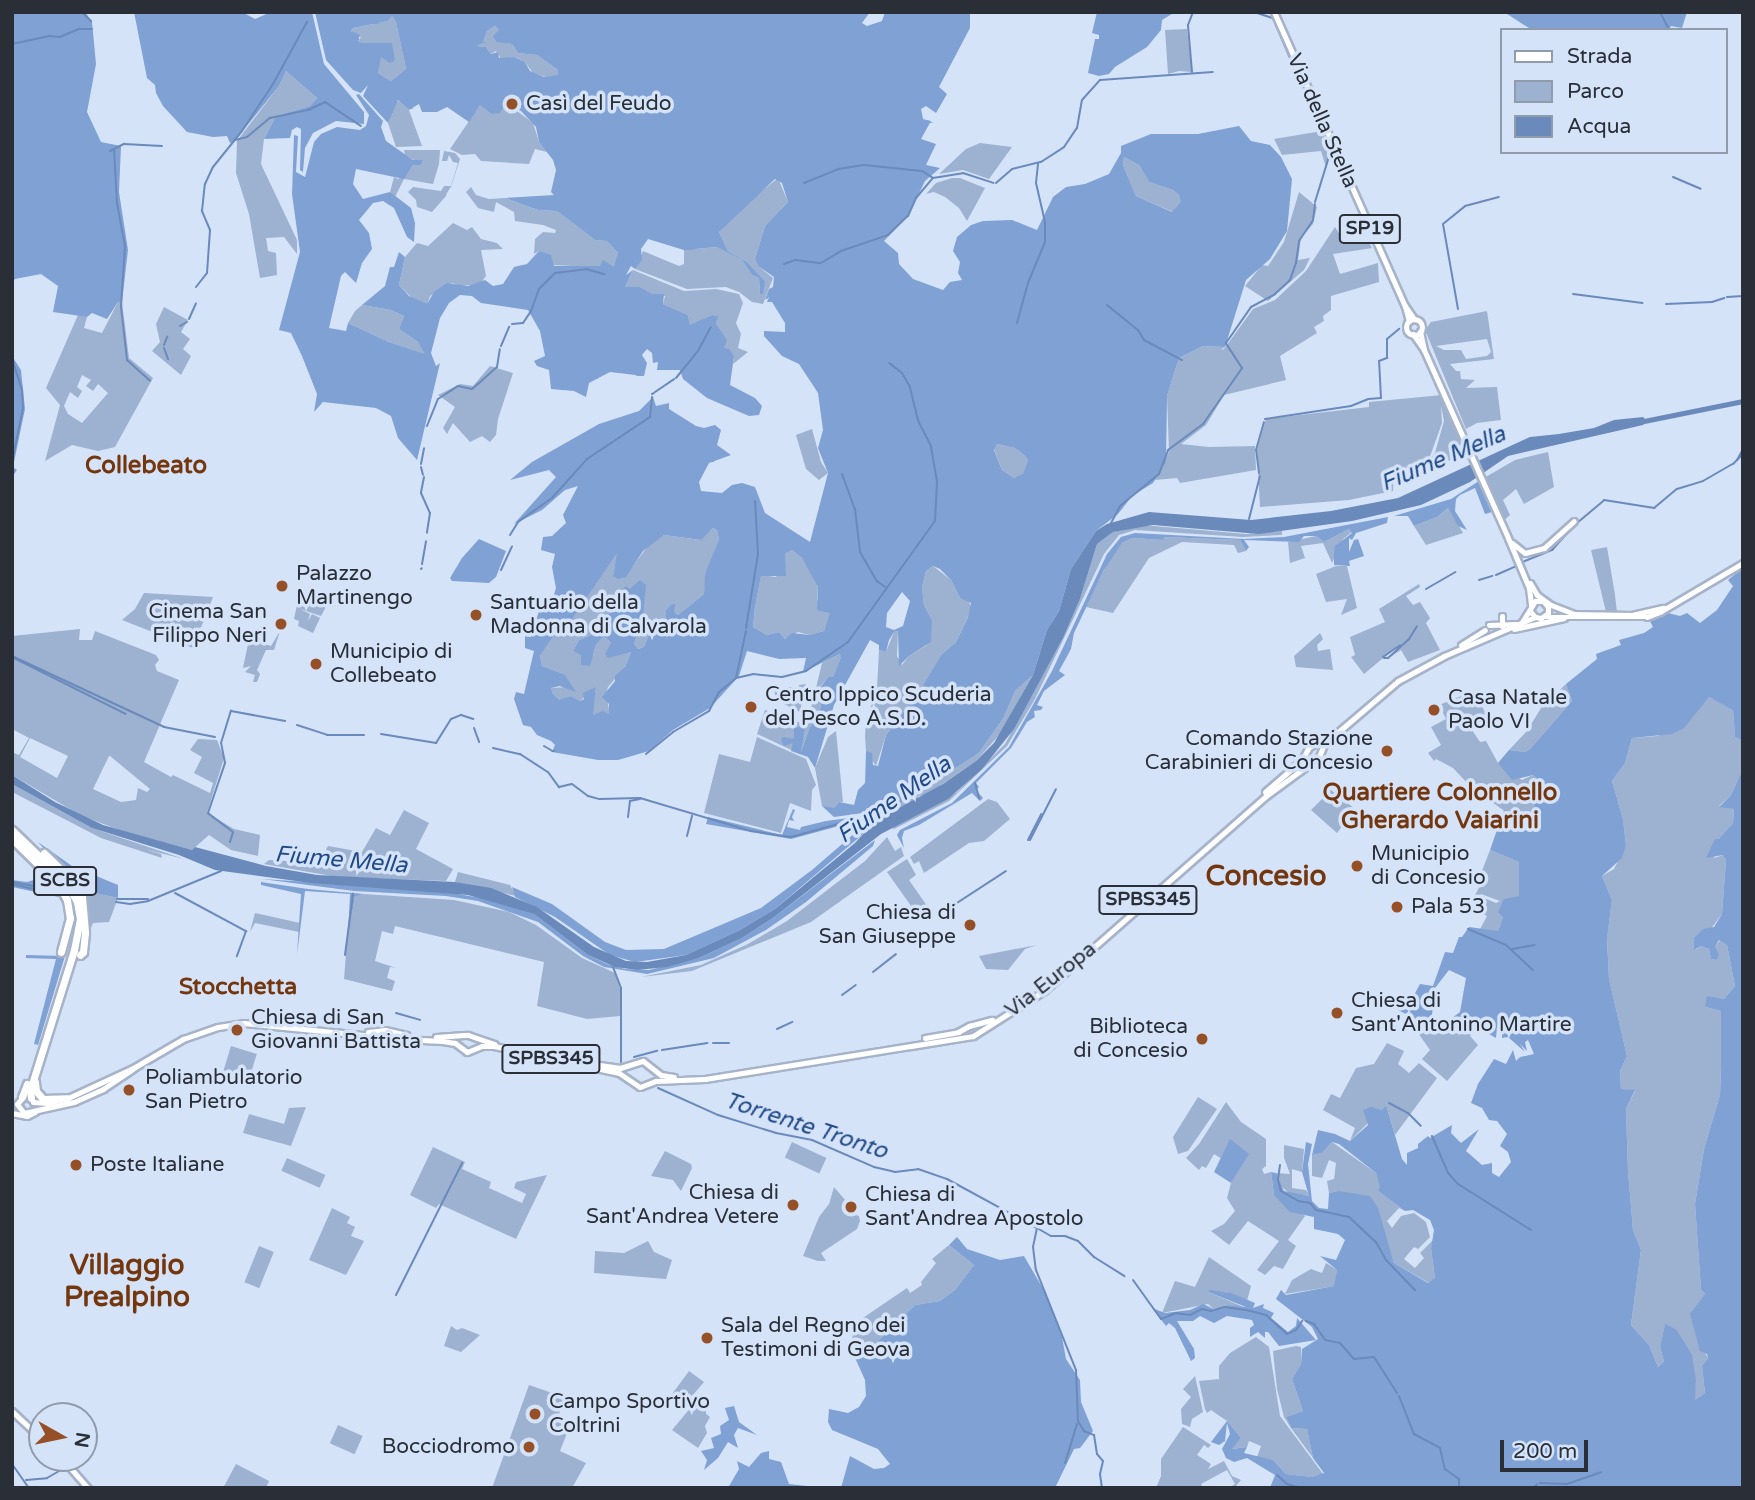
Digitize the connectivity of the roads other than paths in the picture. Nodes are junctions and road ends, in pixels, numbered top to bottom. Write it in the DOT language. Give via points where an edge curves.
graph roads {
  1 [pos="1274,12"];
  2 [pos="1411,320"];
  3 [pos="1420,331"];
  4 [pos="1413,334"];
  5 [pos="1424,350"];
  6 [pos="1574,521"];
  7 [pos="1507,535"];
  8 [pos="1743,563"];
  9 [pos="1522,570"];
  10 [pos="1529,588"];
  11 [pos="1541,600"];
  12 [pos="1548,607"];
  13 [pos="1531,608"];
  14 [pos="1502,615"];
  15 [pos="1574,616"];
  16 [pos="1535,617"];
  17 [pos="1544,617"];
  18 [pos="1502,626"];
  19 [pos="1515,626"];
  20 [pos="1461,645"];
  21 [pos="1312,746"];
  22 [pos="1321,751"];
  23 [pos="1307,754"];
  24 [pos="1314,759"];
  25 [pos="12,833"];
  26 [pos="61,952"];
  27 [pos="69,959"];
  28 [pos="283,1025"];
  29 [pos="975,1030"];
  30 [pos="381,1032"];
  31 [pos="389,1032"];
  32 [pos="967,1032"];
  33 [pos="463,1037"];
  34 [pos="475,1039"];
  35 [pos="380,1041"];
  36 [pos="389,1042"];
  37 [pos="43,1048"];
  38 [pos="475,1048"];
  39 [pos="461,1049"];
  40 [pos="632,1065"];
  41 [pos="135,1067"];
  42 [pos="654,1070"];
  43 [pos="630,1079"];
  44 [pos="651,1083"];
  45 [pos="66,1098"];
  46 [pos="25,1102"];
  47 [pos="50,1107"];
  48 [pos="14,1111"];
  49 [pos="12,1411"];
  50 [pos="28,1425"];
  51 [pos="74,1472"];
  52 [pos="88,1488"];
  1 -- 2 [label="main road, Via della Stella / SP19"];
  2 -- 3 [label="main road, Via della Stella / SP19" via="1422,324"];
  2 -- 4 [label="main road, Via della Stella / SP19" via="1407,330"];
  3 -- 4 [label="main road"];
  3 -- 5 [label="main road, Via della Stella / SP19"];
  4 -- 5 [label="main road, Via della Stella / SP19"];
  5 -- 7 [label="main road, Via della Stella / SP19"];
  6 -- 7 [label="main road" via="1550,545 1528,553 1518,550"];
  7 -- 9 [label="main road, Via della Stella / SP19"];
  8 -- 15 [label="main road, Via Europa / SPBS345" via="1670,605 1639,615"];
  9 -- 10 [label="main road, Via della Stella / SP19"];
  9 -- 15 [label="main road, SP19" via="1537,595"];
  10 -- 11 [label="main road, Via della Stella / SP19"];
  10 -- 13 [label="main road, Via della Stella / SP19"];
  11 -- 12 [label="main road, Via Europa / SPBS345"];
  11 -- 13 [label="main road, Via Europa / SPBS345"];
  12 -- 15 [label="main road, Via Europa / SPBS345"];
  12 -- 17 [label="main road"];
  13 -- 16 [label="main road"];
  13 -- 19 [label="main road, Via Europa / SPBS345" via="1527,618"];
  14 -- 18 [label="main road"];
  15 -- 17 [label="main road, Via Europa / SPBS345"];
  15 -- 19 [label="main road, SPBS345"];
  16 -- 17 [label="main road, Via Europa / SPBS345"];
  16 -- 19 [label="main road, Via Europa / SPBS345"];
  18 -- 19 [label="main road"];
  18 -- 20 [label="main road" via="1487,627"];
  19 -- 20 [label="main road, Via Europa / SPBS345"];
  19 -- 22 [label="main road, Via Europa / SPBS345" via="1415,670 1329,739"];
  20 -- 21 [label="main road, Via Europa / SPBS345" via="1400,676"];
  21 -- 22 [label="main road"];
  21 -- 23 [label="main road, Via Europa / SPBS345"];
  22 -- 24 [label="main road, Via Europa / SPBS345"];
  23 -- 24 [label="main road"];
  23 -- 29 [label="main road, Via Europa / SPBS345" via="1041,990"];
  24 -- 29 [label="main road, Via Europa / SPBS345" via="1035,999"];
  25 -- 26 [label="highway" via="67,900 70,918"];
  25 -- 27 [label="highway, SCBS" via="61,876 75,896 80,924"];
  27 -- 37 [label="highway, SCBS"];
  27 -- 46 [label="highway, SCBS"];
  28 -- 30 [label="main road, Via Europa / SPBS345"];
  28 -- 35 [label="main road, Via Europa / SPBS345" via="372,1036"];
  28 -- 41 [label="main road" via="218,1027 183,1039"];
  29 -- 32 [label="main road, Via Europa / SPBS345"];
  29 -- 32 [label="main road, Via Europa / SPBS345"];
  30 -- 31 [label="main road, Via Europa / SPBS345"];
  30 -- 35 [label="main road"];
  31 -- 33 [label="main road, Via Europa / SPBS345"];
  31 -- 36 [label="main road"];
  32 -- 42 [label="main road, Via Europa / SPBS345" via="709,1075 669,1077"];
  32 -- 44 [label="main road, Via Europa / SPBS345" via="705,1079"];
  33 -- 34 [label="main road, Via Europa / SPBS345"];
  33 -- 39 [label="main road"];
  34 -- 38 [label="main road, SPBS345"];
  34 -- 40 [label="main road, Via Europa / SPBS345" via="596,1065"];
  35 -- 36 [label="main road, Via Europa / SPBS345"];
  36 -- 39 [label="main road, Via Europa / SPBS345" via="430,1040 455,1043"];
  37 -- 45 [label="highway, SCBS" via="36,1091 46,1100"];
  37 -- 46 [label="highway, SCBS"];
  38 -- 39 [label="main road, Via Europa / SPBS345" via="469,1052"];
  38 -- 43 [label="main road, Via Europa / SPBS345" via="494,1046"];
  40 -- 42 [label="main road, Via Europa / SPBS345" via="645,1062"];
  40 -- 43 [label="main road, SPBS345"];
  41 -- 45 [label="main road"];
  41 -- 47 [label="main road" via="90,1095"];
  42 -- 44 [label="main road"];
  43 -- 44 [label="main road, Via Europa / SPBS345" via="640,1087"];
  45 -- 46 [label="main road"];
  46 -- 47 [label="main road"];
  46 -- 48 [label="main road"];
  46 -- 48 [label="main road" via="24,1112"];
  47 -- 48 [label="main road" via="27,1115"];
  49 -- 50 [label="main road"];
  51 -- 52 [label="main road"];
}
